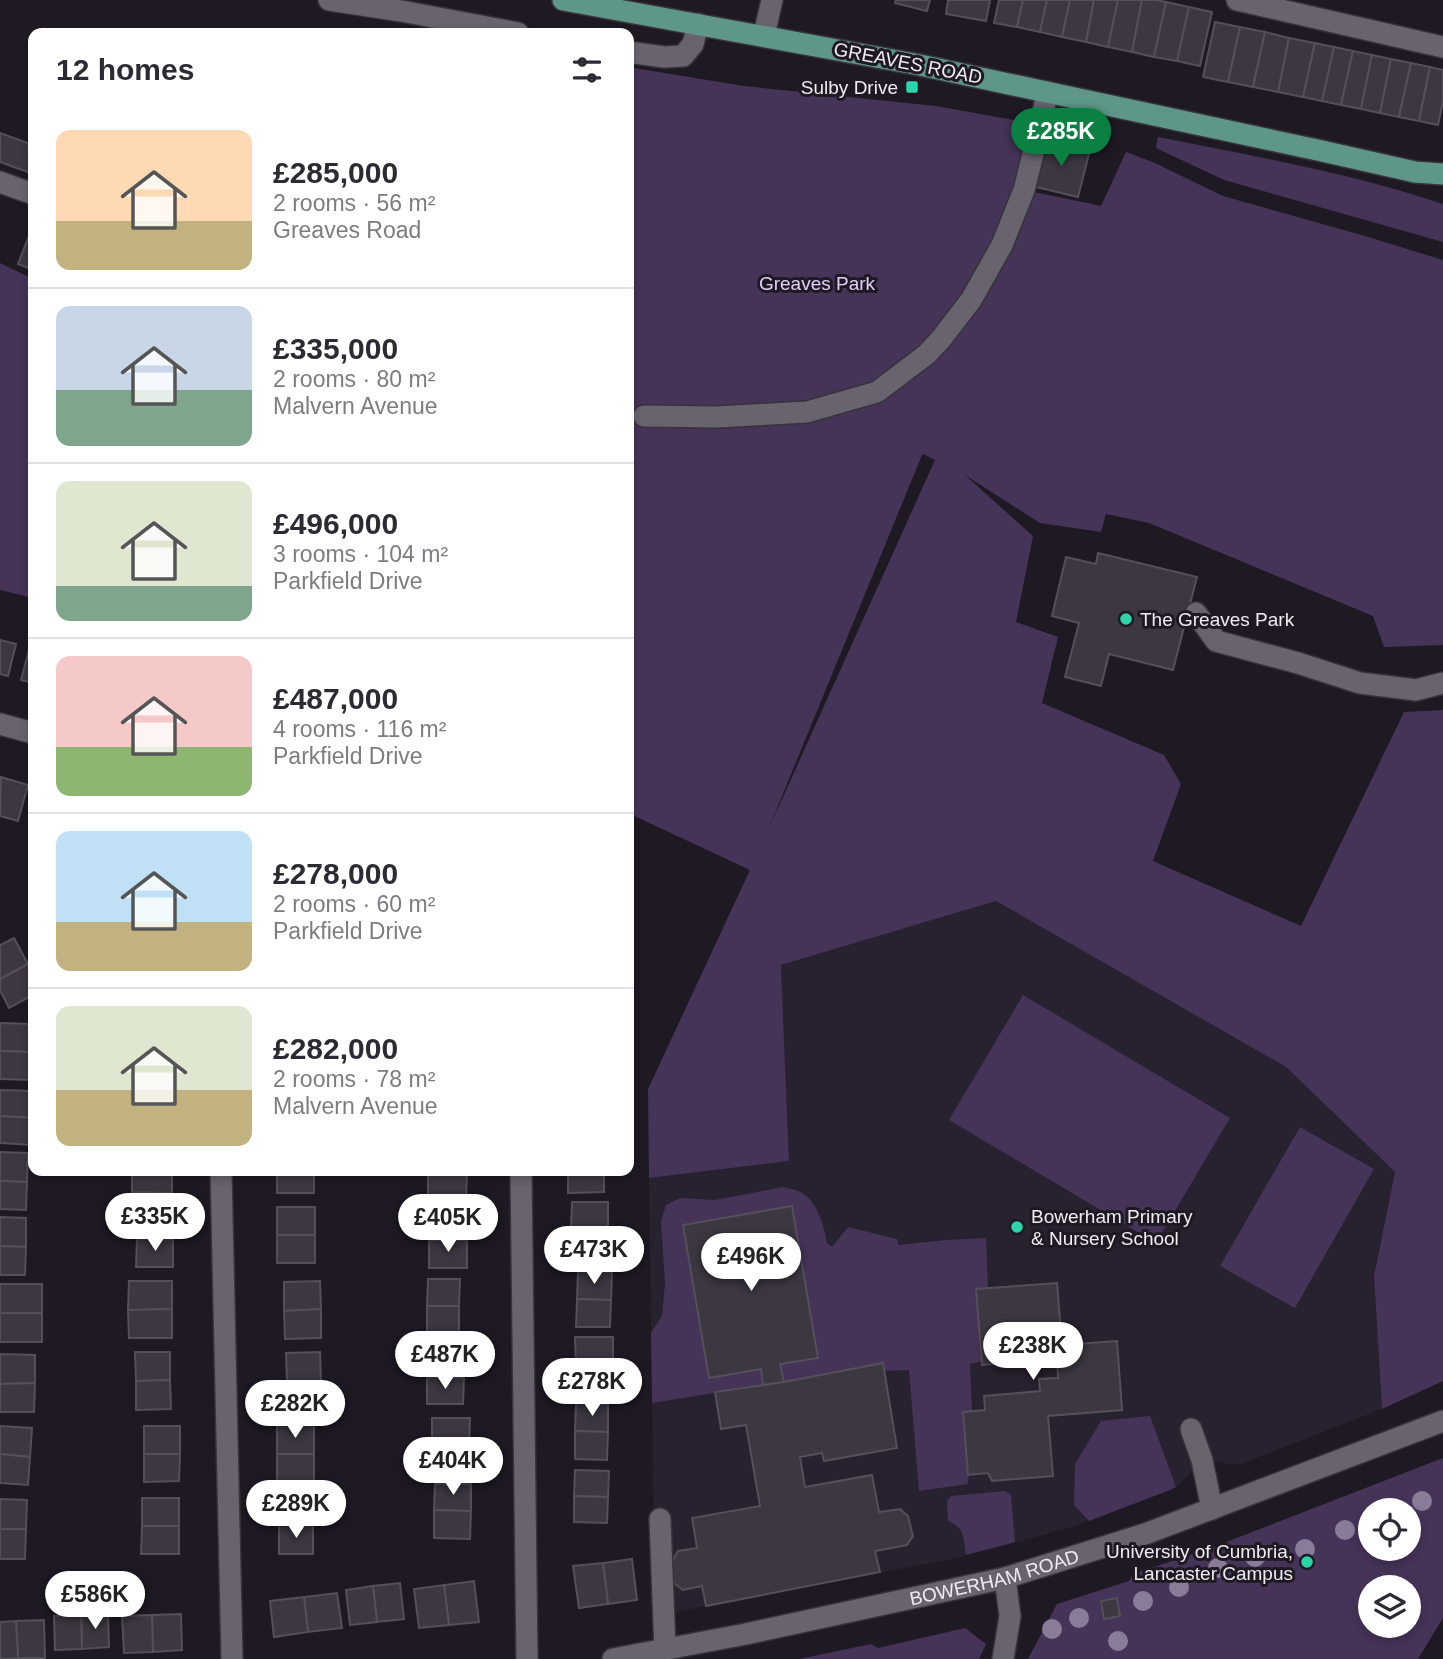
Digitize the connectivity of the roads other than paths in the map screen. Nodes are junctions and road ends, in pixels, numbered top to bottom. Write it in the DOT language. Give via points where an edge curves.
graph roads {
  1 [pos="329,0"];
  2 [pos="563,0"];
  3 [pos="772,0"];
  4 [pos="1237,0"];
  5 [pos="698,24"];
  6 [pos="491,28"];
  7 [pos="764,35"];
  8 [pos="1443,47"];
  9 [pos="634,53"];
  10 [pos="1046,92"];
  11 [pos="1415,172"];
  12 [pos="1443,174"];
  13 [pos="0,182"];
  14 [pos="1443,187"];
  15 [pos="28,192"];
  16 [pos="644,416"];
  17 [pos="1196,613"];
  18 [pos="1443,683"];
  19 [pos="0,724"];
  20 [pos="28,732"];
  21 [pos="221,1176"];
  22 [pos="521,1176"];
  23 [pos="1443,1421"];
  24 [pos="1191,1429"];
  25 [pos="1212,1508"];
  26 [pos="660,1519"];
  27 [pos="1005,1578"];
  28 [pos="665,1650"];
  29 [pos="232,1659"];
  30 [pos="527,1659"];
  31 [pos="612,1659"];
  32 [pos="1003,1659"];
  1 -- 6 [label="street"];
  2 -- 5 [label="main road, GREAVES ROAD"];
  3 -- 7 [label="street"];
  4 -- 8 [label="street"];
  5 -- 7 [label="main road, GREAVES ROAD"];
  5 -- 9 [label="street" via="693,44 682,56"];
  7 -- 10 [label="main road, GREAVES ROAD"];
  10 -- 11 [label="main road, GREAVES ROAD"];
  10 -- 16 [label="street" via="1024,190 1002,245 971,300 927,354 877,392 807,412"];
  11 -- 12 [label="main road, GREAVES ROAD"];
  11 -- 14 [label="main road, GREAVES ROAD"];
  13 -- 15 [label="street"];
  17 -- 18 [label="street" via="1216,641 1360,682 1416,690"];
  19 -- 20 [label="street"];
  21 -- 29 [label="street"];
  22 -- 30 [label="street"];
  23 -- 25 [label="street, BOWERHAM ROAD"];
  24 -- 25 [label="street"];
  25 -- 27 [label="street, BOWERHAM ROAD"];
  26 -- 28 [label="street"];
  27 -- 28 [label="street, BOWERHAM ROAD"];
  27 -- 32 [label="street" via="1010,1616"];
  28 -- 31 [label="street, BOWERHAM ROAD"];
}
